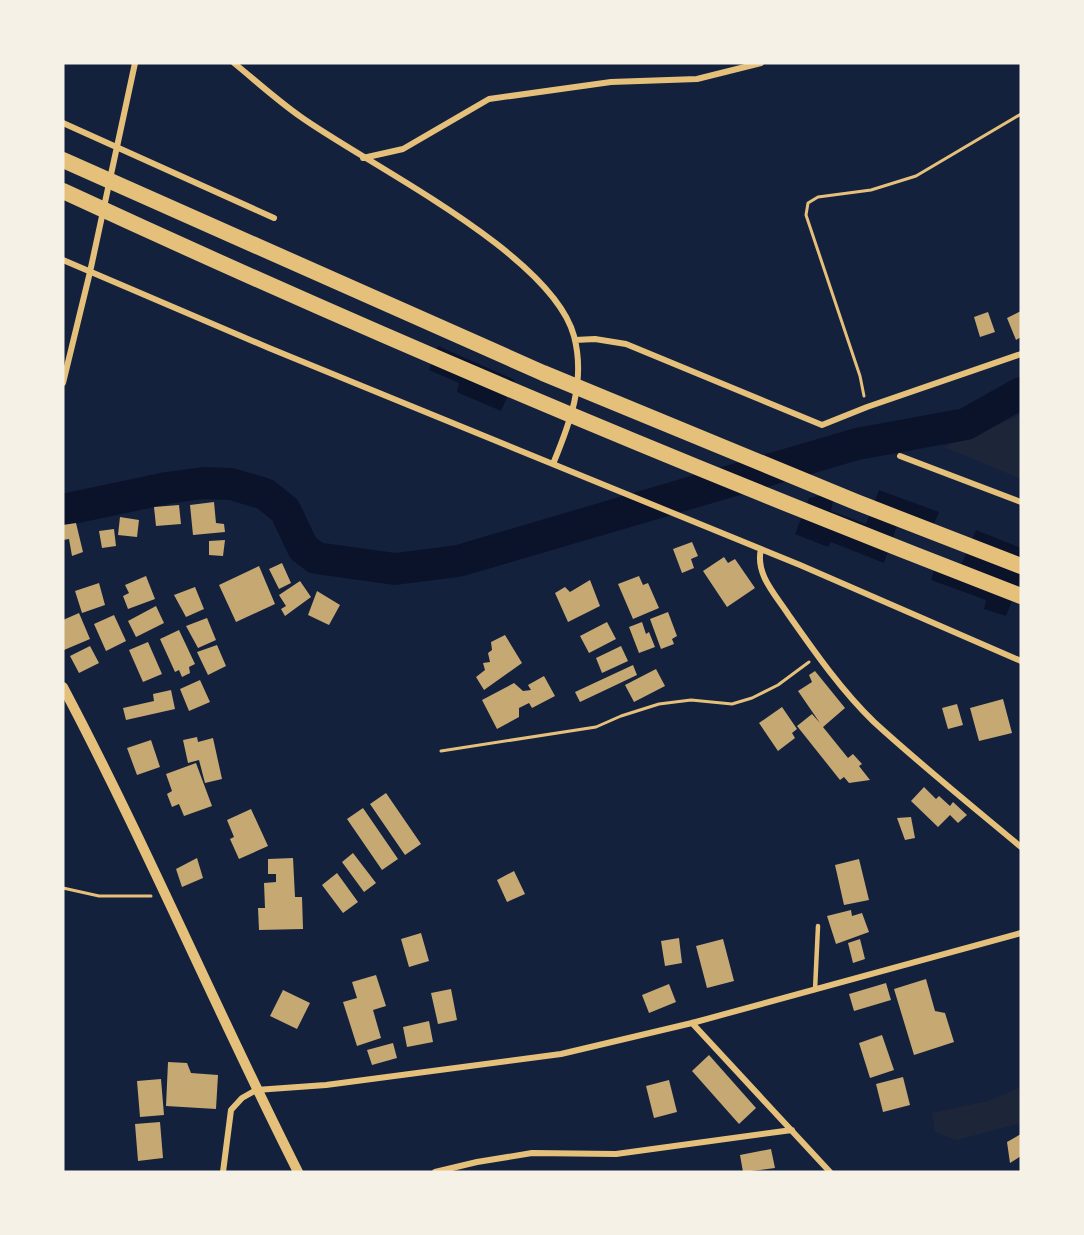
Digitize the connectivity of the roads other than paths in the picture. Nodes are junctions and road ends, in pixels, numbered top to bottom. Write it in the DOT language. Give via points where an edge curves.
graph roads {
  1 [pos="135,63"];
  2 [pos="234,63"];
  3 [pos="761,63"];
  4 [pos="63,123"];
  5 [pos="116,148"];
  6 [pos="363,158"];
  7 [pos="63,160"];
  8 [pos="63,191"];
  9 [pos="274,218"];
  10 [pos="63,260"];
  11 [pos="90,272"];
  12 [pos="575,340"];
  13 [pos="1021,354"];
  14 [pos="63,383"];
  15 [pos="900,456"];
  16 [pos="553,464"];
  17 [pos="1021,501"];
  18 [pos="761,549"];
  19 [pos="1021,566"];
  20 [pos="1021,596"];
  21 [pos="1021,662"];
  22 [pos="63,687"];
  23 [pos="1021,847"];
  24 [pos="818,926"];
  25 [pos="1021,933"];
  26 [pos="815,990"];
  27 [pos="692,1023"];
  28 [pos="256,1090"];
  29 [pos="792,1130"];
  30 [pos="223,1172"];
  31 [pos="298,1172"];
  32 [pos="435,1172"];
  33 [pos="830,1172"];
  1 -- 5 [label="street"];
  2 -- 6 [label="street" via="300,117"];
  3 -- 6 [label="street" via="697,79 611,82 489,99 404,149"];
  4 -- 5 [label="street"];
  5 -- 9 [label="street"];
  5 -- 11 [label="street"];
  6 -- 12 [label="street" via="453,212 525,268 564,313"];
  7 -- 19 [label="highway" via="543,373"];
  8 -- 20 [label="highway" via="535,400"];
  10 -- 11 [label="street"];
  11 -- 14 [label="street"];
  11 -- 16 [label="street"];
  12 -- 13 [label="street" via="626,344 822,425"];
  12 -- 16 [label="street" via="578,383 574,407"];
  15 -- 17 [label="street"];
  16 -- 18 [label="street"];
  18 -- 21 [label="street"];
  18 -- 23 [label="street" via="759,562 767,583 817,656 873,720"];
  22 -- 28 [label="street"];
  24 -- 26 [label="lane"];
  25 -- 26 [label="street"];
  26 -- 27 [label="street"];
  27 -- 28 [label="street" via="561,1054 326,1085"];
  27 -- 29 [label="street"];
  28 -- 30 [label="street" via="231,1110"];
  28 -- 31 [label="street"];
  29 -- 32 [label="street" via="616,1154 532,1153"];
  29 -- 33 [label="street"];
}
